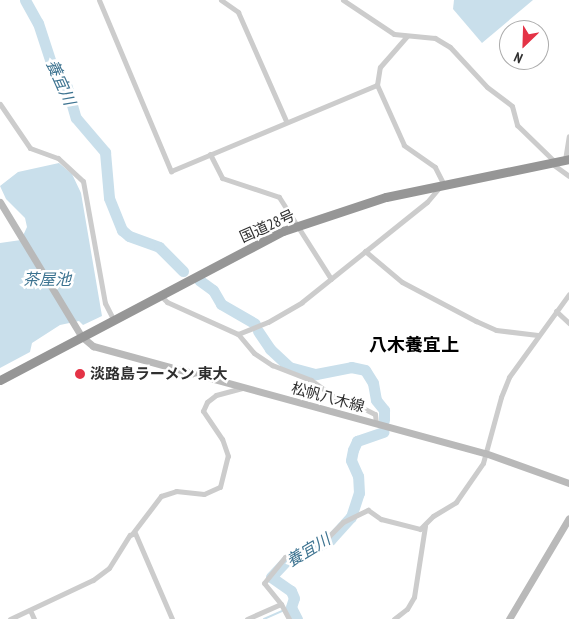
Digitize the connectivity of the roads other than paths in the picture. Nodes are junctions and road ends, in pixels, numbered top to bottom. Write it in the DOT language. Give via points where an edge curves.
graph roads {
  1 [pos="99,0"];
  2 [pos="221,0"];
  3 [pos="343,0"];
  4 [pos="348,3"];
  5 [pos="407,36"];
  6 [pos="377,85"];
  7 [pos="0,104"];
  8 [pos="286,121"];
  9 [pos="569,136"];
  10 [pos="210,154"];
  11 [pos="567,160"];
  12 [pos="552,162"];
  13 [pos="569,176"];
  14 [pos="443,183"];
  15 [pos="0,202"];
  16 [pos="296,227"];
  17 [pos="365,251"];
  18 [pos="332,279"];
  19 [pos="569,294"];
  20 [pos="160,295"];
  21 [pos="556,312"];
  22 [pos="113,319"];
  23 [pos="569,323"];
  24 [pos="238,334"];
  25 [pos="538,335"];
  26 [pos="81,336"];
  27 [pos="0,380"];
  28 [pos="242,388"];
  29 [pos="376,424"];
  30 [pos="484,453"];
  31 [pos="569,483"];
  32 [pos="569,518"];
  33 [pos="425,526"];
  34 [pos="132,534"];
  35 [pos="282,605"];
  36 [pos="30,610"];
  37 [pos="287,616"];
  38 [pos="10,619"];
  39 [pos="34,619"];
  40 [pos="172,619"];
  41 [pos="247,619"];
  42 [pos="394,619"];
  43 [pos="509,619"];
  1 -- 10 [label="street" via="171,171"];
  2 -- 8 [label="street" via="238,12"];
  3 -- 4 [label="street"];
  4 -- 5 [label="street" via="382,29"];
  5 -- 6 [label="street" via="380,67"];
  5 -- 12 [label="street" via="435,38 450,46 486,88 512,106 517,125"];
  6 -- 8 [label="street"];
  6 -- 14 [label="street" via="404,145 438,170"];
  7 -- 22 [label="street" via="30,148 58,158 83,181 105,303"];
  8 -- 10 [label="street"];
  9 -- 11 [label="street"];
  10 -- 16 [label="street" via="222,178 279,197"];
  11 -- 12 [label="highway, 国道28号"];
  12 -- 13 [label="street"];
  12 -- 14 [label="highway, 国道28号"];
  14 -- 16 [label="highway, 国道28号" via="386,197"];
  14 -- 17 [label="street" via="427,202"];
  15 -- 26 [label="main road"];
  16 -- 18 [label="street"];
  16 -- 20 [label="highway, 国道28号"];
  17 -- 18 [label="street"];
  17 -- 25 [label="street" via="402,282 476,321 496,330"];
  18 -- 24 [label="street" via="268,322"];
  19 -- 21 [label="street"];
  20 -- 22 [label="highway, 国道28号"];
  20 -- 24 [label="street" via="167,302"];
  21 -- 23 [label="street"];
  21 -- 25 [label="street"];
  22 -- 26 [label="highway, 国道28号"];
  24 -- 29 [label="street" via="254,353 272,365 312,380 339,400 366,409 374,414"];
  25 -- 30 [label="street" via="509,377"];
  26 -- 27 [label="highway, 国道28号"];
  26 -- 28 [label="main road, 松帆八木線" via="105,352"];
  28 -- 29 [label="main road, 松帆八木線"];
  28 -- 34 [label="street" via="216,395 207,402 203,411 222,439 228,456 220,487 204,494 176,491 161,496"];
  29 -- 30 [label="main road, 松帆八木線"];
  30 -- 31 [label="main road, 松帆八木線"];
  30 -- 33 [label="street" via="471,484 465,486 456,502 429,519"];
  32 -- 43 [label="main road"];
  33 -- 35 [label="street" via="420,530 381,519 368,510 344,522 329,536 280,562 264,583"];
  33 -- 42 [label="street" via="414,597"];
  34 -- 36 [label="street" via="109,568 94,580"];
  34 -- 40 [label="street" via="135,534"];
  35 -- 37 [label="street"];
  35 -- 41 [label="street"];
  36 -- 38 [label="street"];
  36 -- 39 [label="street"];
}
